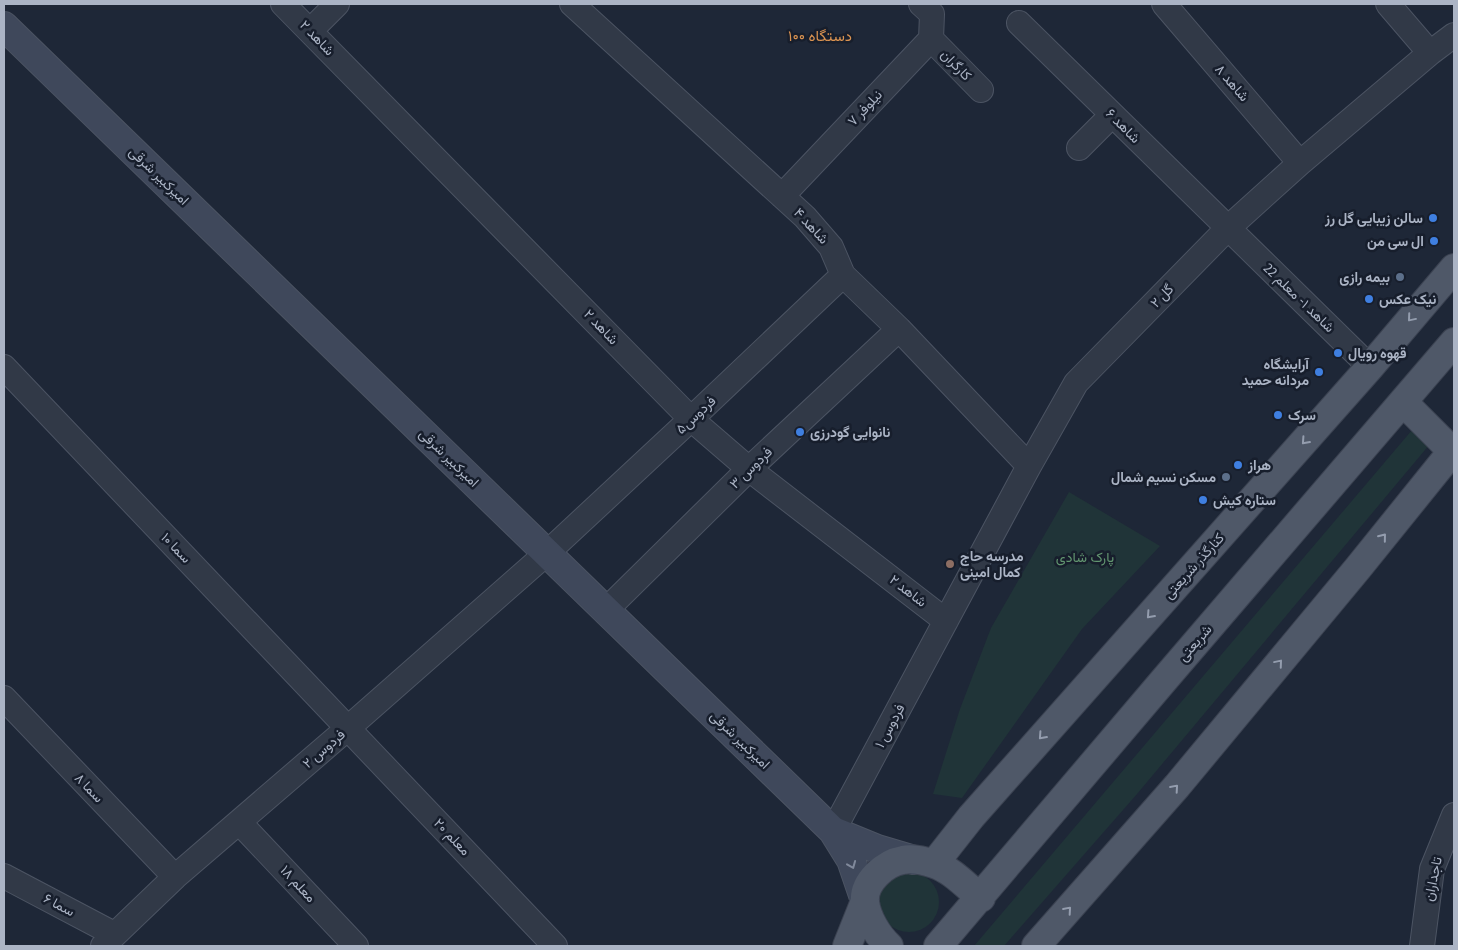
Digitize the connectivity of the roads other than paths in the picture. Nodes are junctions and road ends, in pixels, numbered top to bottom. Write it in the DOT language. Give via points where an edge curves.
graph roads {
  1 [pos="283,4"];
  2 [pos="336,4"];
  3 [pos="572,4"];
  4 [pos="1164,4"];
  5 [pos="1388,4"];
  6 [pos="927,9"];
  7 [pos="1019,23"];
  8 [pos="4,26"];
  9 [pos="310,31"];
  10 [pos="1454,35"];
  11 [pos="931,39"];
  12 [pos="1430,53"];
  13 [pos="981,90"];
  14 [pos="1112,115"];
  15 [pos="1080,148"];
  16 [pos="1300,163"];
  17 [pos="782,196"];
  18 [pos="1228,228"];
  19 [pos="1454,268"];
  20 [pos="843,275"];
  21 [pos="899,329"];
  22 [pos="1454,342"];
  23 [pos="4,367"];
  24 [pos="1370,367"];
  25 [pos="1403,402"];
  26 [pos="691,420"];
  27 [pos="1454,451"];
  28 [pos="1029,466"];
  29 [pos="749,469"];
  30 [pos="547,553"];
  31 [pos="606,610"];
  32 [pos="946,620"];
  33 [pos="4,698"];
  34 [pos="348,728"];
  35 [pos="1454,815"];
  36 [pos="239,822"];
  37 [pos="833,831"];
  38 [pos="1448,850"];
  39 [pos="924,862"];
  40 [pos="4,876"];
  41 [pos="175,877"];
  42 [pos="981,898"];
  43 [pos="865,901"];
  44 [pos="108,940"];
  45 [pos="352,945"];
  46 [pos="555,946"];
  47 [pos="847,946"];
  48 [pos="889,946"];
  49 [pos="938,946"];
  50 [pos="1036,946"];
  51 [pos="1422,946"];
  1 -- 9 [label="street, شاهد ۲"];
  2 -- 9 [label="street"];
  3 -- 17 [label="street, شاهد ۴"];
  4 -- 16 [label="street, شاهد ۸"];
  5 -- 12 [label="street"];
  6 -- 11 [label="street"];
  7 -- 14 [label="street, شاهد ۶"];
  8 -- 30 [label="main road, امیرکبیر شرقی"];
  9 -- 26 [label="street, شاهد ۲"];
  10 -- 12 [label="street, گل ۲"];
  11 -- 13 [label="street, کارگران"];
  11 -- 17 [label="street, نیلوفر ۷"];
  12 -- 16 [label="street, گل ۲"];
  14 -- 15 [label="street"];
  14 -- 18 [label="street, شاهد ۶"];
  16 -- 18 [label="street, گل ۲"];
  17 -- 20 [label="street, شاهد ۴" via="831,247"];
  18 -- 24 [label="street, شاهد ۱- معلم 22"];
  18 -- 28 [label="street, گل ۲" via="1076,383"];
  19 -- 24 [label="main road, کنارگذر شریعتی, one-way"];
  20 -- 21 [label="street, شاهد ۴"];
  20 -- 26 [label="street, فردوس۵"];
  21 -- 28 [label="street, شاهد ۴"];
  21 -- 29 [label="street, فردوس ۳"];
  22 -- 25 [label="main road, شریعتی"];
  23 -- 34 [label="street, سما ۱۰"];
  24 -- 39 [label="main road, کنارگذر شریعتی, one-way" via="978,809"];
  25 -- 27 [label="main road"];
  25 -- 42 [label="main road, شریعتی"];
  26 -- 29 [label="street, شاهد ۲"];
  26 -- 30 [label="street, فردوس۵"];
  50 -- 27 [label="main road, one-way" via="1177,786"];
  28 -- 32 [label="street, گل ۲"];
  29 -- 31 [label="street, فردوس ۳"];
  29 -- 32 [label="street, شاهد ۲"];
  30 -- 31 [label="main road, امیرکبیر شرقی"];
  30 -- 34 [label="street, فردوس ۲"];
  31 -- 37 [label="main road, امیرکبیر شرقی"];
  32 -- 37 [label="street, فردوس ۱"];
  33 -- 41 [label="street, سما ۸"];
  34 -- 36 [label="street, فردوس ۲"];
  34 -- 46 [label="street, معلم ۲۰"];
  35 -- 38 [label="street, تاجداران"];
  36 -- 41 [label="street, فردوس ۲"];
  36 -- 45 [label="street, معلم ۱۸"];
  37 -- 39 [label="main road, امیرکبیر شرقی" via="877,849"];
  37 -- 43 [label="main road, one-way" via="851,860"];
  38 -- 51 [label="street, تاجداران" via="1432,869"];
  39 -- 42 [label="main road" via="957,877"];
  39 -- 43 [label="main road" via="904,860 885,867 871,881"];
  40 -- 44 [label="street, سما ۶"];
  41 -- 44 [label="street, فردوس ۲"];
  42 -- 49 [label="main road, شریعتی"];
  43 -- 47 [label="main road"];
  43 -- 48 [label="main road" via="875,929"];
}
